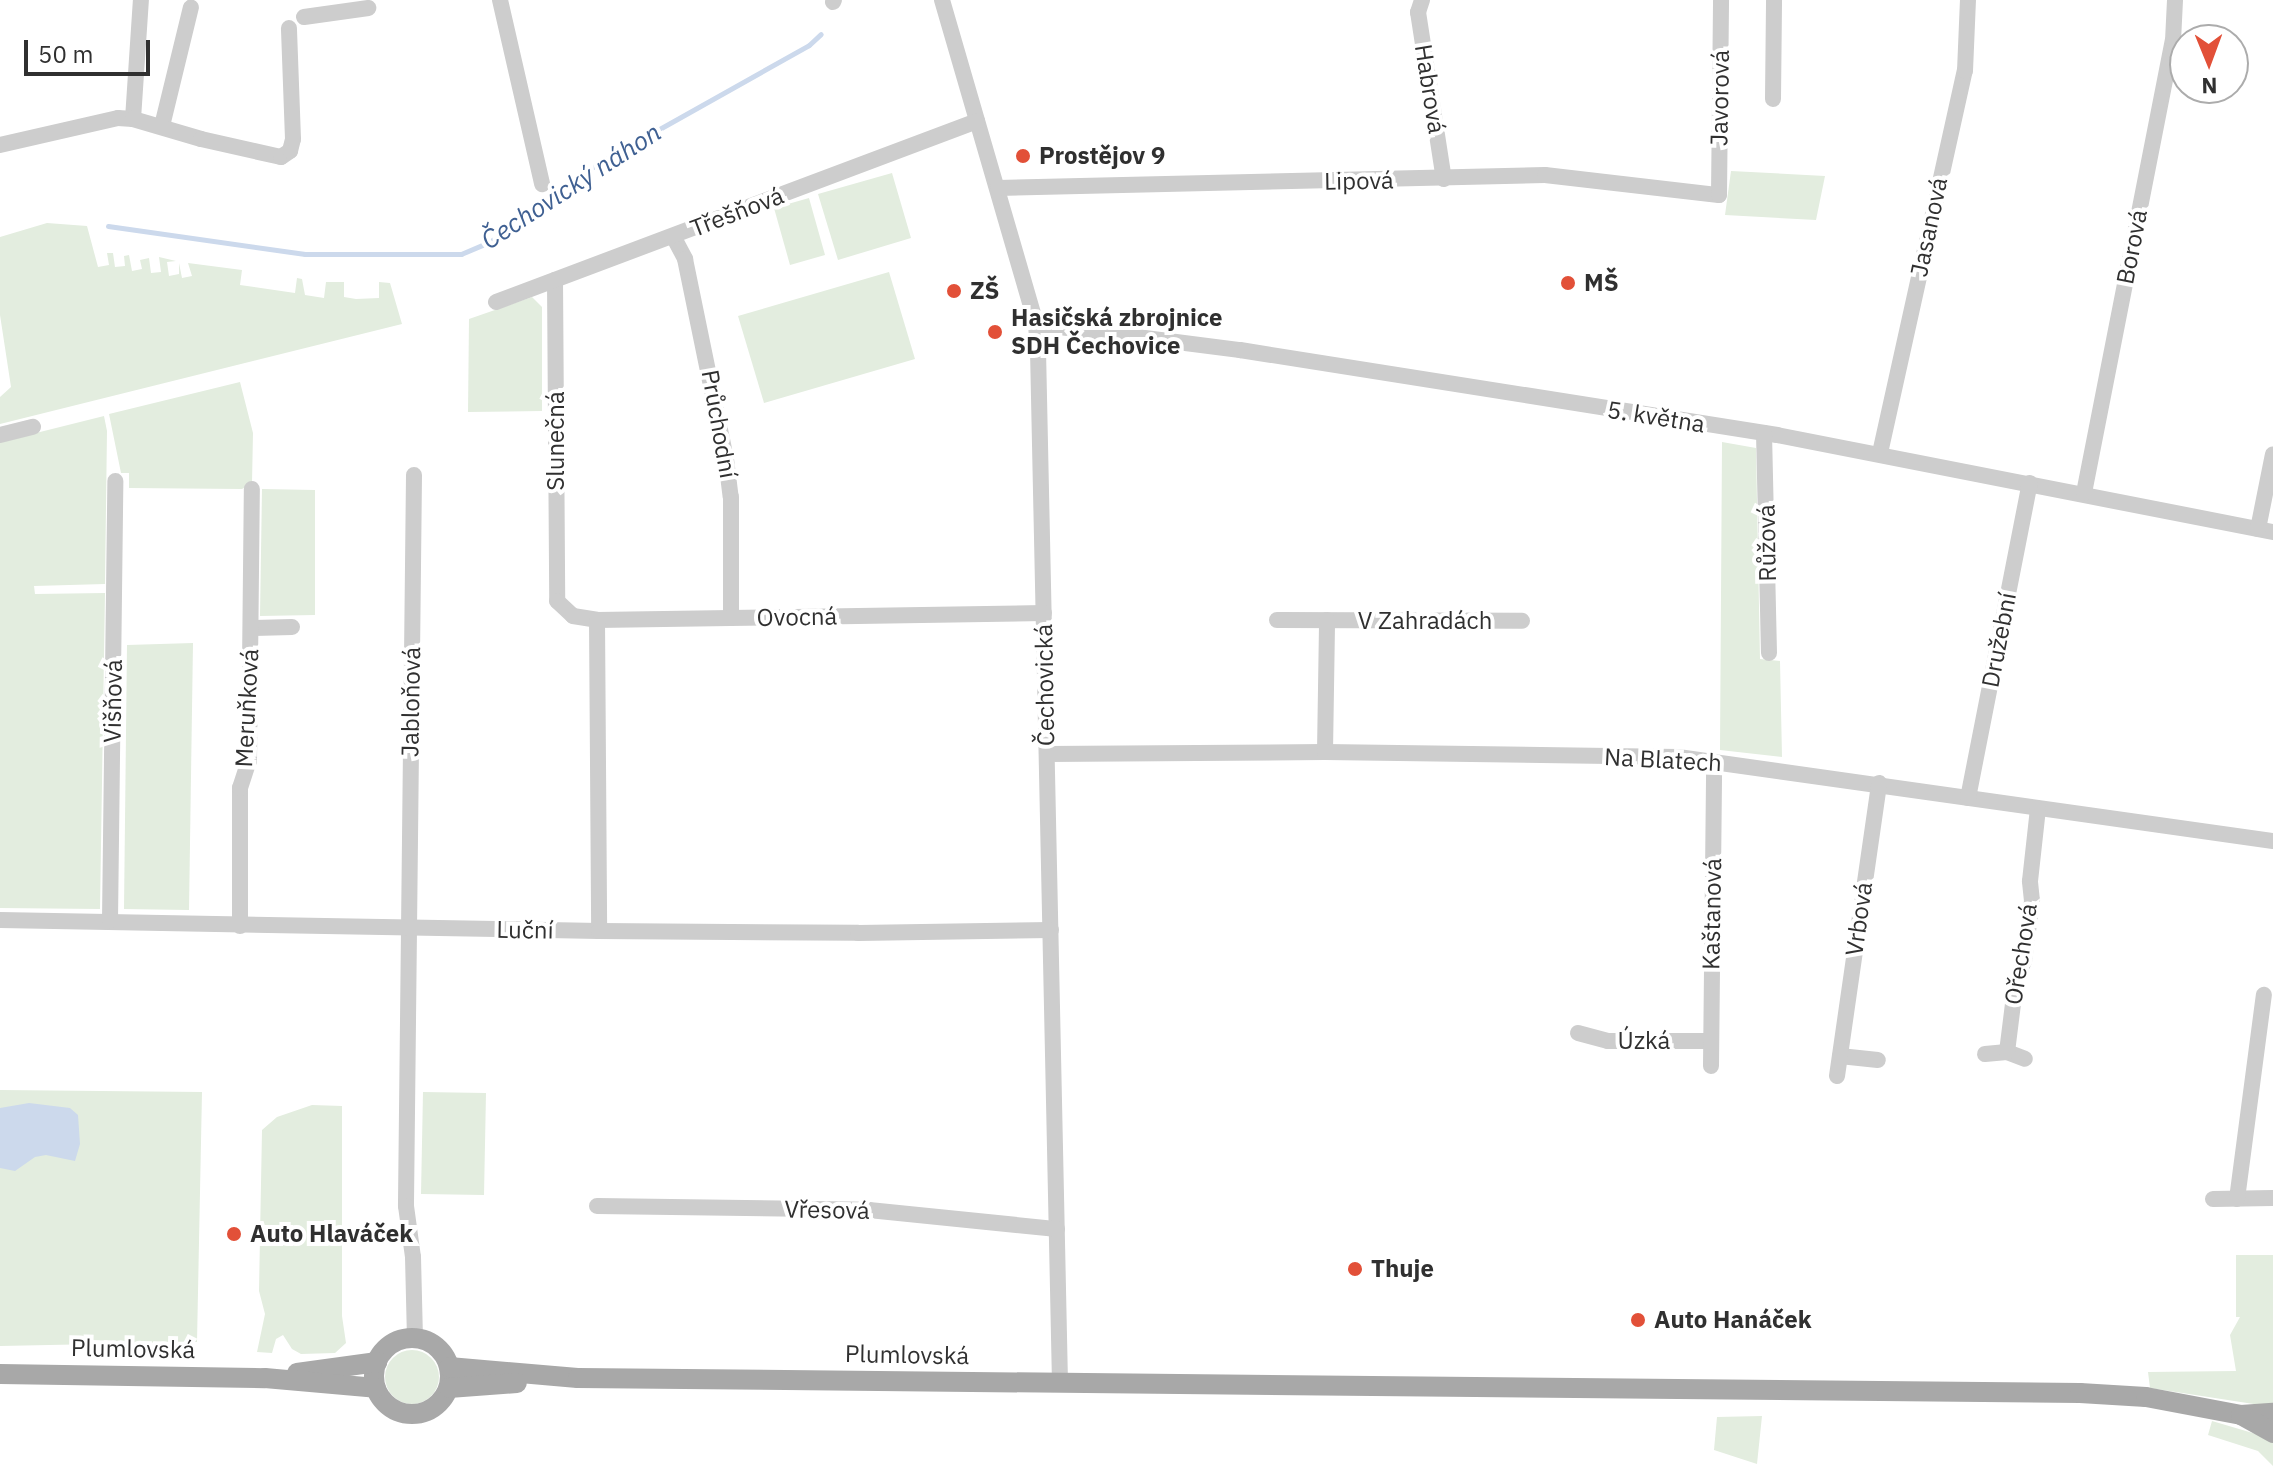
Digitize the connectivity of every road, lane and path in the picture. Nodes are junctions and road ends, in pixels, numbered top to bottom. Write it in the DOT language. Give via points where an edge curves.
graph roads {
  1 [pos="141,0"];
  2 [pos="500,0"];
  3 [pos="942,0"];
  4 [pos="1422,0"];
  5 [pos="1721,0"];
  6 [pos="1774,0"];
  7 [pos="1968,0"];
  8 [pos="2175,0"];
  9 [pos="340,6"];
  10 [pos="191,7"];
  11 [pos="368,8"];
  12 [pos="304,17"];
  13 [pos="289,28"];
  14 [pos="1773,99"];
  15 [pos="133,119"];
  16 [pos="977,121"];
  17 [pos="162,126"];
  18 [pos="0,145"];
  19 [pos="1444,179"];
  20 [pos="542,184"];
  21 [pos="998,188"];
  22 [pos="1719,195"];
  23 [pos="673,236"];
  24 [pos="555,280"];
  25 [pos="496,302"];
  26 [pos="1036,324"];
  27 [pos="33,427"];
  28 [pos="1764,433"];
  29 [pos="0,435"];
  30 [pos="1880,453"];
  31 [pos="2273,454"];
  32 [pos="414,475"];
  33 [pos="115,481"];
  34 [pos="2030,483"];
  35 [pos="252,489"];
  36 [pos="2084,493"];
  37 [pos="2265,530"];
  38 [pos="557,601"];
  39 [pos="1044,613"];
  40 [pos="731,618"];
  41 [pos="597,620"];
  42 [pos="1277,620"];
  43 [pos="1327,620"];
  44 [pos="1522,621"];
  45 [pos="292,627"];
  46 [pos="251,628"];
  47 [pos="1769,653"];
  48 [pos="1325,752"];
  49 [pos="1047,754"];
  50 [pos="1714,762"];
  51 [pos="1879,783"];
  52 [pos="1968,798"];
  53 [pos="2038,808"];
  54 [pos="2273,841"];
  55 [pos="0,920"];
  56 [pos="110,921"];
  57 [pos="240,926"];
  58 [pos="407,929"];
  59 [pos="1051,930"];
  60 [pos="599,931"];
  61 [pos="2264,995"];
  62 [pos="1578,1033"];
  63 [pos="1711,1041"];
  64 [pos="2007,1052"];
  65 [pos="1985,1054"];
  66 [pos="1840,1056"];
  67 [pos="2025,1059"];
  68 [pos="1878,1060"];
  69 [pos="1711,1066"];
  70 [pos="1837,1076"];
  71 [pos="2273,1198"];
  72 [pos="2213,1199"];
  73 [pos="2237,1199"];
  74 [pos="597,1206"];
  75 [pos="1057,1229"];
  76 [pos="415,1338"];
  77 [pos="377,1362"];
  78 [pos="0,1374"];
  79 [pos="449,1377"];
  80 [pos="265,1378"];
  81 [pos="1060,1383"];
  82 [pos="376,1388"];
  83 [pos="2273,1413"];
  84 [pos="2241,1415"];
  85 [pos="2273,1433"];
  1 -- 15 [label="street"];
  2 -- 20 [label="street"];
  3 -- 16 [label="street, Čechovická"];
  4 -- 19 [label="street, Habrová" via="1418,12"];
  5 -- 22 [label="street, Javorová"];
  6 -- 14 [label="street"];
  7 -- 30 [label="street, Jasanová" via="1965,71"];
  8 -- 36 [label="street, Borová" via="2173,41"];
  9 -- 11 [label="street"];
  9 -- 12 [label="street"];
  10 -- 17 [label="street"];
  13 -- 17 [label="street" via="293,139 286,155 271,157"];
  15 -- 17 [label="street"];
  15 -- 18 [label="street"];
  16 -- 21 [label="street, Čechovická"];
  16 -- 23 [label="street, Třešňová"];
  19 -- 21 [label="street, Lipová"];
  19 -- 22 [label="street, Lipová" via="1545,175"];
  21 -- 26 [label="street, Čechovická"];
  23 -- 24 [label="street, Třešňová"];
  23 -- 40 [label="street, Průchodní" via="685,259 728,470"];
  24 -- 25 [label="street, Třešňová"];
  24 -- 38 [label="street, Slunečná"];
  26 -- 28 [label="street, 5. května" via="1240,350"];
  26 -- 39 [label="street, Čechovická"];
  27 -- 29 [label="street"];
  28 -- 30 [label="street, 5. května"];
  28 -- 47 [label="street, Růžová"];
  30 -- 34 [label="street, 5. května"];
  31 -- 37 [label="street"];
  32 -- 58 [label="street, Jabloňová"];
  33 -- 56 [label="street, Višňová"];
  34 -- 36 [label="street, 5. května"];
  34 -- 52 [label="street, Družební"];
  35 -- 46 [label="street, Meruňková"];
  36 -- 37 [label="street, 5. května"];
  38 -- 41 [label="street, Ovocná" via="573,616"];
  39 -- 40 [label="street, Ovocná"];
  39 -- 49 [label="street, Čechovická"];
  40 -- 41 [label="street, Ovocná"];
  41 -- 60 [label="street"];
  42 -- 43 [label="street, V Zahradách"];
  43 -- 44 [label="street, V Zahradách"];
  43 -- 48 [label="street, V Zahradách"];
  45 -- 46 [label="street"];
  46 -- 57 [label="street, Meruňková" via="249,761 240,788"];
  48 -- 49 [label="street, Na Blatech"];
  48 -- 50 [label="street, Na Blatech" via="1678,757"];
  49 -- 59 [label="street, Čechovická"];
  50 -- 51 [label="street, Na Blatech"];
  50 -- 63 [label="street, Kaštanová"];
  51 -- 52 [label="street, Na Blatech"];
  51 -- 66 [label="street, Vrbová"];
  52 -- 53 [label="street, Na Blatech"];
  53 -- 54 [label="street, Na Blatech"];
  53 -- 64 [label="street, Ořechová" via="2032,901"];
  55 -- 56 [label="street, Luční"];
  56 -- 57 [label="street, Luční"];
  57 -- 58 [label="street, Luční"];
  58 -- 60 [label="street, Luční"];
  58 -- 76 [label="street" via="407,1213"];
  59 -- 60 [label="street, Luční"];
  59 -- 75 [label="street, Čechovická"];
  61 -- 73 [label="street"];
  62 -- 63 [label="street, Úzká" via="1608,1041"];
  63 -- 69 [label="street, Kaštanová"];
  64 -- 65 [label="street"];
  64 -- 67 [label="street"];
  66 -- 68 [label="street"];
  66 -- 70 [label="street, Vrbová"];
  71 -- 73 [label="street"];
  72 -- 73 [label="street"];
  74 -- 75 [label="street, Vřesová" via="869,1210"];
  75 -- 81 [label="street, Čechovická"];
  76 -- 77 [label="main road, Plumlovská" via="392,1344"];
  76 -- 79 [label="main road" via="437,1347"];
  77 -- 80 [label="main road, Plumlovská"];
  77 -- 82 [label="main road"];
  78 -- 80 [label="main road, Plumlovská"];
  79 -- 81 [label="main road, Plumlovská"];
  79 -- 82 [label="main road" via="434,1408 414,1414 390,1408"];
  80 -- 82 [label="main road, Plumlovská"];
  81 -- 84 [label="main road, Plumlovská" via="2080,1393 2146,1397"];
  83 -- 84 [label="main road"];
  84 -- 85 [label="main road"];
}
